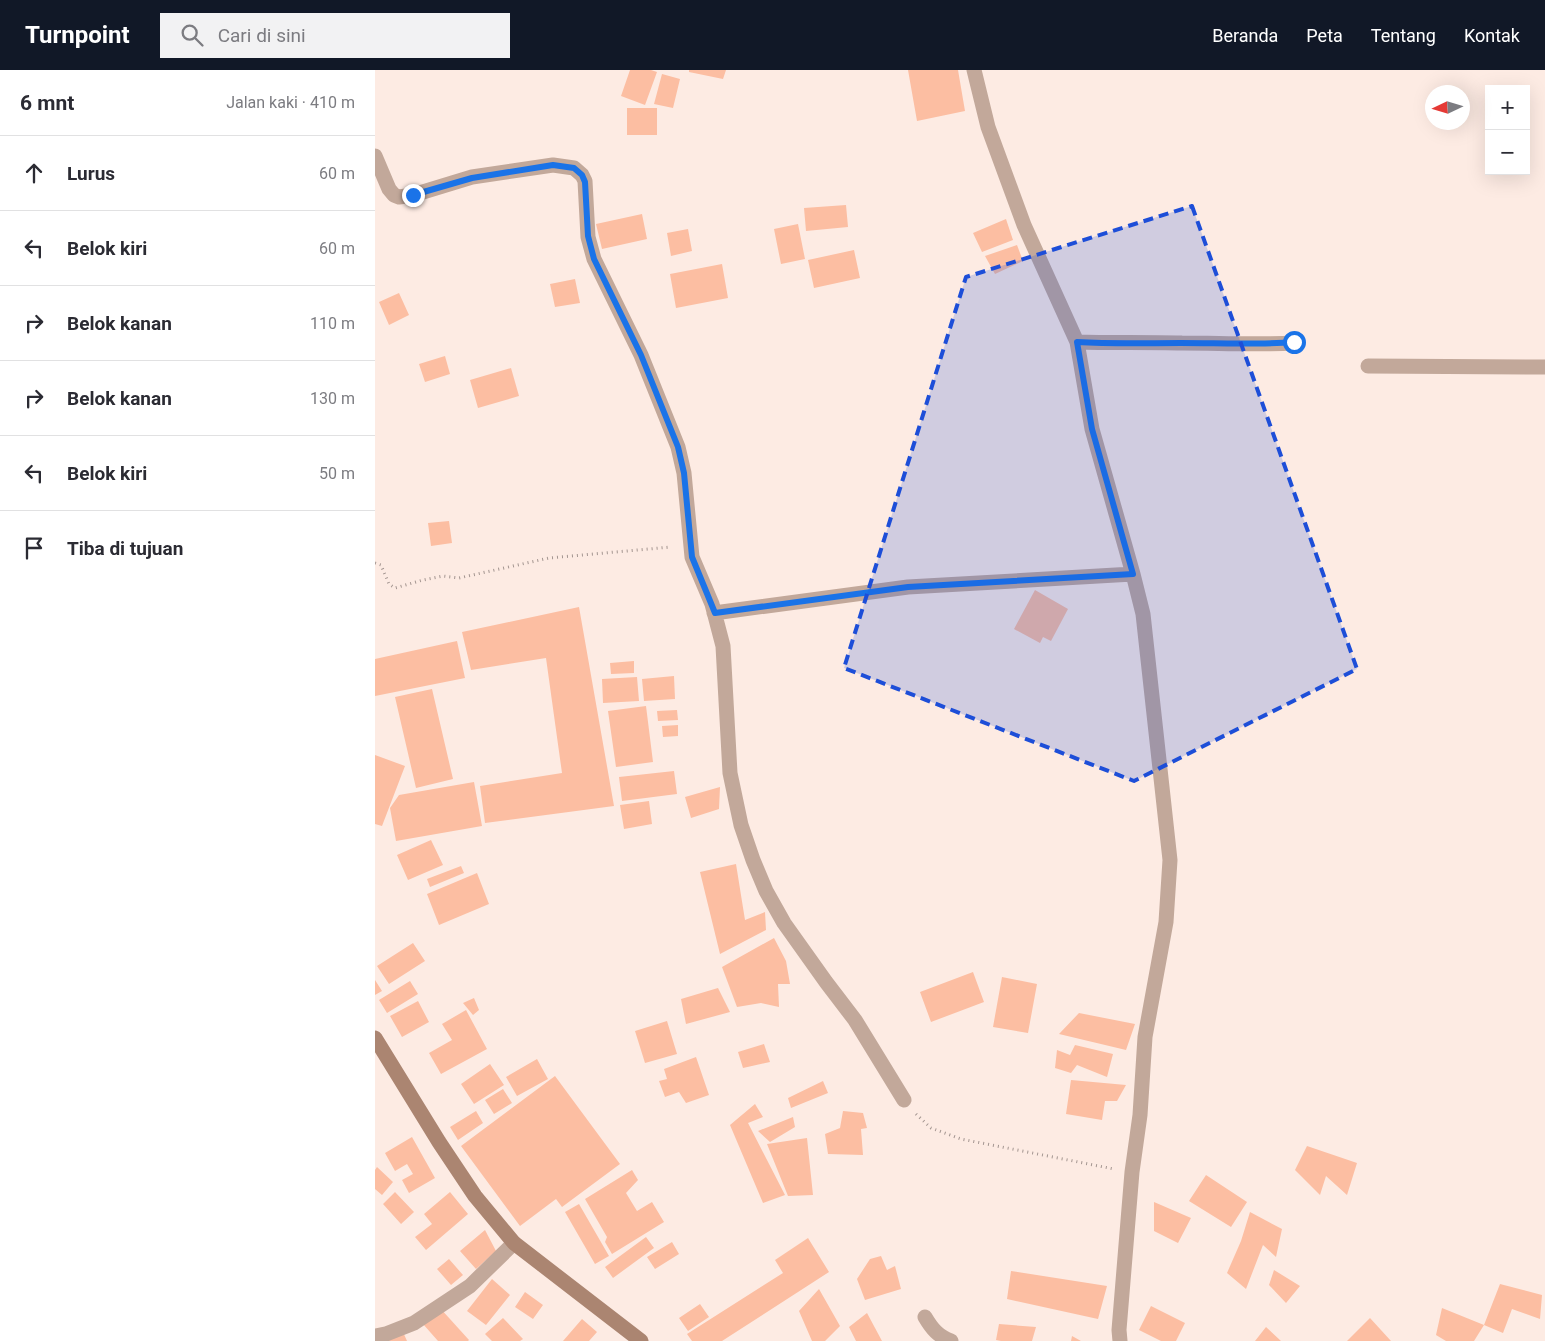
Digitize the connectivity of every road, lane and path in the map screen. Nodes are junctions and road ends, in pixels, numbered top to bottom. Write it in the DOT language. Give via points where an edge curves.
graph roads {
  1 [pos="974,70"];
  2 [pos="375,156"];
  3 [pos="1077,342"];
  4 [pos="1294,342"];
  5 [pos="1368,366"];
  6 [pos="1545,367"];
  7 [pos="691,545"];
  8 [pos="375,563"];
  9 [pos="1133,574"];
  10 [pos="715,613"];
  11 [pos="375,1038"];
  12 [pos="904,1100"];
  13 [pos="1132,1172"];
  14 [pos="514,1244"];
  15 [pos="925,1317"];
  16 [pos="375,1336"];
  17 [pos="641,1341"];
  18 [pos="951,1341"];
  19 [pos="1120,1341"];
  1 -- 3 [label="street" via="988,127 1024,225"];
  2 -- 7 [label="street" via="389,188 399,197 472,178 553,165 574,168 582,175 588,236 594,259 641,355 678,447 684,473"];
  3 -- 4 [label="street"];
  3 -- 9 [label="street" via="1092,429"];
  5 -- 6 [label="street"];
  7 -- 8 [label="path" via="549,558 459,578 443,576 395,588 389,584 381,565"];
  7 -- 10 [label="street" via="692,557"];
  9 -- 10 [label="street" via="908,587"];
  9 -- 13 [label="street" via="1143,614 1170,860 1166,922 1145,1037"];
  10 -- 12 [label="street" via="723,646 730,773 741,825 753,860 784,922 855,1020"];
  11 -- 14 [label="main road" via="475,1196"];
  12 -- 13 [label="path" via="931,1128 961,1139"];
  13 -- 19 [label="street"];
  14 -- 16 [label="street" via="471,1286 413,1323"];
  14 -- 17 [label="main road"];
  15 -- 18 [label="street" via="932,1329"];
}
